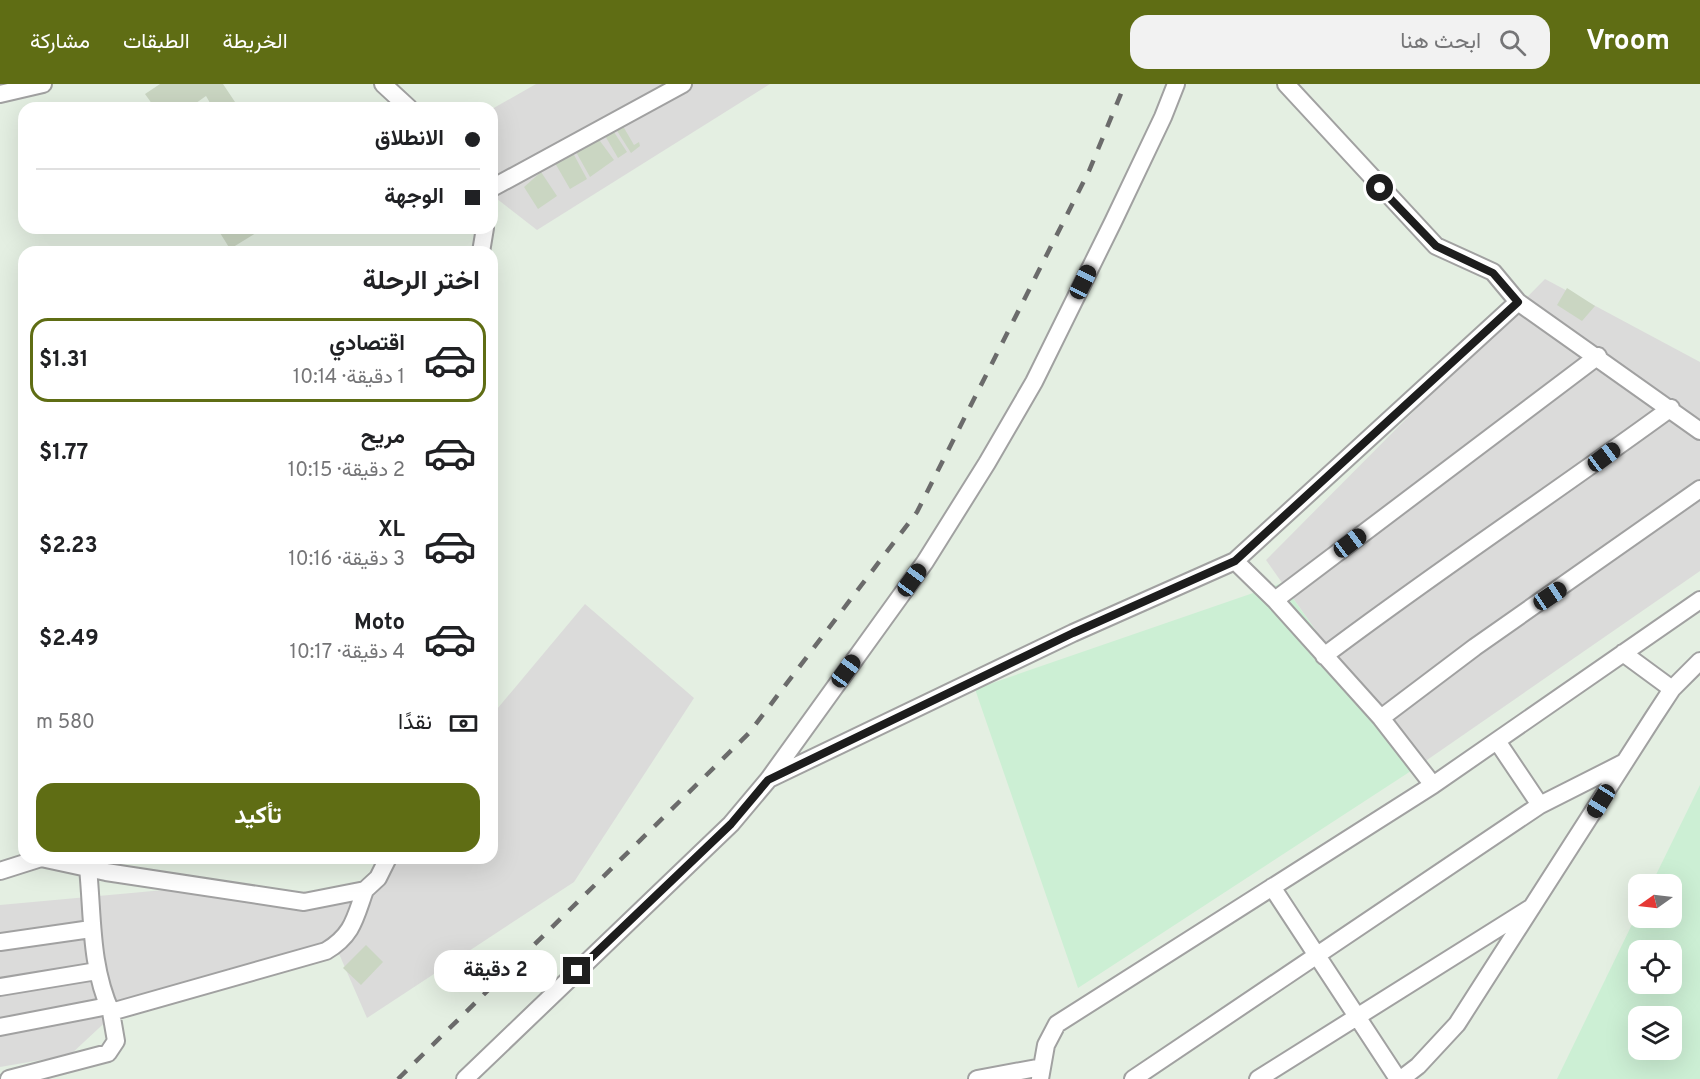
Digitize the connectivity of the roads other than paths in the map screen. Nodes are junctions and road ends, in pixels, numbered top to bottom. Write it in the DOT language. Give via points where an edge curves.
graph roads {
  1 [pos="43,84"];
  2 [pos="383,84"];
  3 [pos="682,84"];
  4 [pos="1176,84"];
  5 [pos="1286,84"];
  6 [pos="0,94"];
  7 [pos="402,102"];
  8 [pos="498,185"];
  9 [pos="1518,302"];
  10 [pos="1598,356"];
  11 [pos="1671,408"];
  12 [pos="1700,430"];
  13 [pos="1700,489"];
  14 [pos="1235,561"];
  15 [pos="1275,600"];
  16 [pos="1700,600"];
  17 [pos="1623,653"];
  18 [pos="1324,656"];
  19 [pos="1700,661"];
  20 [pos="1672,689"];
  21 [pos="1381,718"];
  22 [pos="1497,741"];
  23 [pos="1625,762"];
  24 [pos="768,780"];
  25 [pos="1433,785"];
  26 [pos="1540,805"];
  27 [pos="22,864"];
  28 [pos="69,864"];
  29 [pos="385,864"];
  30 [pos="88,868"];
  31 [pos="0,871"];
  32 [pos="1272,887"];
  33 [pos="365,890"];
  34 [pos="1535,905"];
  35 [pos="91,929"];
  36 [pos="0,942"];
  37 [pos="1316,956"];
  38 [pos="97,971"];
  39 [pos="0,987"];
  40 [pos="109,1009"];
  41 [pos="1355,1018"];
  42 [pos="0,1027"];
  43 [pos="1041,1073"];
  44 [pos="9,1079"];
  45 [pos="465,1079"];
  46 [pos="977,1079"];
  47 [pos="1133,1079"];
  48 [pos="1258,1079"];
  49 [pos="1400,1079"];
  1 -- 6 [label="street"];
  2 -- 7 [label="street"];
  3 -- 8 [label="street"];
  4 -- 24 [label="street" via="1034,382 987,463 925,562"];
  5 -- 9 [label="street" via="1436,246 1493,273"];
  9 -- 10 [label="street"];
  9 -- 14 [label="street"];
  10 -- 11 [label="street"];
  10 -- 15 [label="street"];
  11 -- 12 [label="street"];
  11 -- 18 [label="street" via="1453,560"];
  13 -- 21 [label="street"];
  14 -- 15 [label="street"];
  14 -- 24 [label="street" via="1073,633"];
  15 -- 18 [label="street"];
  16 -- 17 [label="street"];
  17 -- 20 [label="street"];
  17 -- 22 [label="street"];
  18 -- 21 [label="street"];
  19 -- 20 [label="street"];
  20 -- 23 [label="street"];
  21 -- 25 [label="street"];
  22 -- 25 [label="street"];
  22 -- 26 [label="street"];
  23 -- 26 [label="street"];
  23 -- 34 [label="street"];
  24 -- 45 [label="street" via="731,824"];
  25 -- 32 [label="street"];
  26 -- 37 [label="street"];
  27 -- 31 [label="street"];
  28 -- 30 [label="street"];
  29 -- 33 [label="street"];
  30 -- 33 [label="street" via="304,902"];
  30 -- 35 [label="street"];
  32 -- 37 [label="street"];
  32 -- 43 [label="street" via="1057,1024 1046,1045"];
  33 -- 40 [label="street" via="353,924 342,941 326,951"];
  34 -- 41 [label="street"];
  34 -- 49 [label="street" via="1457,1024 1418,1066"];
  35 -- 36 [label="street"];
  35 -- 38 [label="street"];
  37 -- 41 [label="street"];
  37 -- 47 [label="street"];
  38 -- 39 [label="street"];
  38 -- 40 [label="street"];
  40 -- 42 [label="street"];
  40 -- 44 [label="street" via="116,1041 108,1053"];
  41 -- 48 [label="street"];
  41 -- 49 [label="street"];
  43 -- 46 [label="street"];
}
